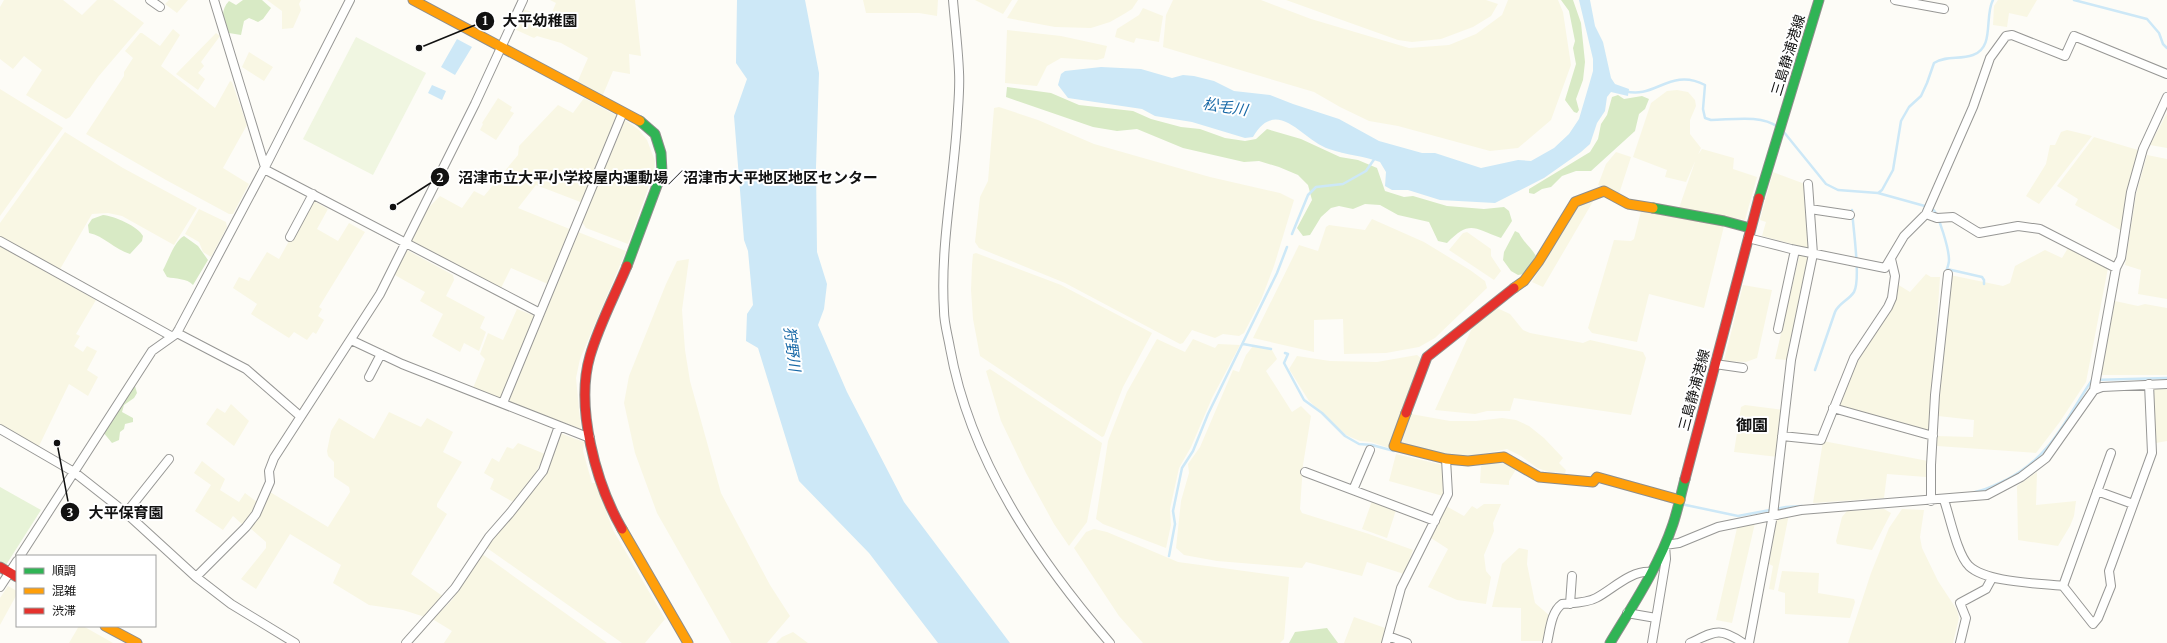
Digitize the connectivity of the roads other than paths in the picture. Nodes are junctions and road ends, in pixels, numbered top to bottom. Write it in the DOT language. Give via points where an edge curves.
graph roads {
  1 [pos="150,0"];
  2 [pos="214,0"];
  3 [pos="350,0"];
  4 [pos="413,0"];
  5 [pos="523,0"];
  6 [pos="953,0"];
  7 [pos="1819,0"];
  8 [pos="1895,0"];
  9 [pos="160,7"];
  10 [pos="1944,9"];
  11 [pos="502,49"];
  12 [pos="2167,74"];
  13 [pos="2167,97"];
  14 [pos="623,112"];
  15 [pos="265,168"];
  16 [pos="1808,184"];
  17 [pos="313,194"];
  18 [pos="1810,210"];
  19 [pos="1926,214"];
  20 [pos="1850,215"];
  21 [pos="1750,228"];
  22 [pos="290,237"];
  23 [pos="1748,238"];
  24 [pos="0,241"];
  25 [pos="406,244"];
  26 [pos="1795,250"];
  27 [pos="1813,254"];
  28 [pos="1891,259"];
  29 [pos="2116,268"];
  30 [pos="1948,274"];
  31 [pos="540,313"];
  32 [pos="1778,329"];
  33 [pos="174,334"];
  34 [pos="351,340"];
  35 [pos="380,354"];
  36 [pos="1715,364"];
  37 [pos="1743,368"];
  38 [pos="368,377"];
  39 [pos="2149,384"];
  40 [pos="2167,384"];
  41 [pos="2094,390"];
  42 [pos="503,403"];
  43 [pos="1833,408"];
  44 [pos="300,416"];
  45 [pos="559,426"];
  46 [pos="0,429"];
  47 [pos="1782,436"];
  48 [pos="1933,436"];
  49 [pos="590,438"];
  50 [pos="1370,450"];
  51 [pos="2111,453"];
  52 [pos="169,459"];
  53 [pos="1446,459"];
  54 [pos="74,472"];
  55 [pos="1305,472"];
  56 [pos="1353,490"];
  57 [pos="2097,491"];
  58 [pos="1931,498"];
  59 [pos="1680,500"];
  60 [pos="1944,500"];
  61 [pos="2132,504"];
  62 [pos="126,513"];
  63 [pos="1773,515"];
  64 [pos="1435,520"];
  65 [pos="1665,545"];
  66 [pos="21,555"];
  67 [pos="16,564"];
  68 [pos="0,567"];
  69 [pos="1651,572"];
  70 [pos="13,575"];
  71 [pos="1572,576"];
  72 [pos="196,577"];
  73 [pos="1992,578"];
  74 [pos="2063,586"];
  75 [pos="0,587"];
  76 [pos="1570,604"];
  77 [pos="1627,613"];
  78 [pos="1656,618"];
  79 [pos="107,627"];
  80 [pos="1387,640"];
  81 [pos="137,643"];
  82 [pos="295,643"];
  83 [pos="406,643"];
  84 [pos="688,643"];
  85 [pos="1110,643"];
  86 [pos="1407,643"];
  87 [pos="1547,643"];
  88 [pos="1610,643"];
  89 [pos="1652,643"];
  90 [pos="1690,643"];
  91 [pos="1743,643"];
  92 [pos="1749,643"];
  93 [pos="1960,643"];
  1 -- 9 [label="street"];
  2 -- 15 [label="street"];
  3 -- 15 [label="street"];
  4 -- 11 [label="street"];
  5 -- 11 [label="street"];
  6 -- 85 [label="street" via="960,74 944,257 944,312 953,361 966,413 977,442 1012,510 1064,586"];
  7 -- 21 [label="street, 三島静浦港線"];
  8 -- 10 [label="street"];
  11 -- 14 [label="street"];
  11 -- 25 [label="street"];
  12 -- 19 [label="street" via="2074,36 2065,56 2012,35 2006,36 1990,58 1973,107"];
  13 -- 29 [label="street" via="2143,149 2131,192 2121,258"];
  14 -- 31 [label="street"];
  14 -- 49 [label="street" via="642,122 654,134 661,153 662,172 637,243 590,356 586,382"];
  15 -- 17 [label="street"];
  15 -- 33 [label="street"];
  16 -- 18 [label="street"];
  17 -- 22 [label="street"];
  17 -- 25 [label="street"];
  18 -- 20 [label="street"];
  18 -- 27 [label="street"];
  19 -- 28 [label="street" via="1904,236"];
  19 -- 29 [label="street" via="1937,218 1953,217 1979,233 2018,226 2040,229"];
  21 -- 23 [label="street, 三島静浦港線"];
  21 -- 53 [label="street" via="1628,204 1604,191 1579,199 1524,281 1427,357 1394,446 1424,456"];
  23 -- 26 [label="street"];
  23 -- 36 [label="street, 三島静浦港線"];
  24 -- 33 [label="street"];
  25 -- 31 [label="street"];
  25 -- 34 [label="street" via="380,294"];
  26 -- 27 [label="street"];
  26 -- 32 [label="street"];
  27 -- 28 [label="street" via="1880,268 1885,268"];
  27 -- 47 [label="street" via="1791,360"];
  28 -- 43 [label="street" via="1895,276 1892,298 1860,347"];
  29 -- 41 [label="street"];
  30 -- 48 [label="street"];
  31 -- 42 [label="street"];
  33 -- 44 [label="street" via="246,369"];
  33 -- 54 [label="street" via="152,351"];
  34 -- 35 [label="street"];
  34 -- 44 [label="street"];
  35 -- 38 [label="street"];
  35 -- 42 [label="street"];
  36 -- 37 [label="street"];
  36 -- 59 [label="street, 三島静浦港線"];
  39 -- 40 [label="street"];
  39 -- 41 [label="street" via="2102,387"];
  39 -- 61 [label="street" via="2152,453"];
  41 -- 60 [label="street" via="2046,458 2020,477 1987,495"];
  42 -- 45 [label="street"];
  43 -- 47 [label="street" via="1819,441"];
  43 -- 48 [label="street"];
  44 -- 72 [label="street" via="274,458 269,471 270,482 256,514"];
  45 -- 49 [label="street"];
  45 -- 83 [label="street" via="543,470 489,537 448,596"];
  46 -- 54 [label="street"];
  47 -- 63 [label="street"];
  48 -- 58 [label="street"];
  49 -- 84 [label="street" via="599,475 619,524"];
  50 -- 56 [label="street"];
  51 -- 57 [label="street"];
  52 -- 62 [label="street"];
  53 -- 59 [label="street" via="1468,461 1504,457 1539,477 1593,482 1597,477"];
  53 -- 64 [label="street" via="1448,494"];
  54 -- 62 [label="street"];
  54 -- 66 [label="street"];
  55 -- 56 [label="street"];
  56 -- 64 [label="street"];
  57 -- 61 [label="street"];
  57 -- 74 [label="street"];
  58 -- 60 [label="street"];
  58 -- 63 [label="street"];
  59 -- 65 [label="street, 三島静浦港線"];
  60 -- 73 [label="street" via="1960,551 1969,566"];
  61 -- 74 [label="street" via="2109,571 2111,586 2093,624"];
  62 -- 72 [label="street"];
  63 -- 65 [label="street" via="1718,527 1679,543"];
  63 -- 92 [label="street"];
  64 -- 80 [label="street" via="1401,588"];
  65 -- 69 [label="street, 三島静浦港線"];
  65 -- 78 [label="street" via="1666,559"];
  67 -- 70 [label="street"];
  68 -- 70 [label="street"];
  69 -- 76 [label="street" via="1636,574 1595,599"];
  69 -- 77 [label="street, 三島静浦港線"];
  70 -- 75 [label="street"];
  71 -- 76 [label="street"];
  72 -- 82 [label="street" via="231,604"];
  73 -- 74 [label="street"];
  73 -- 93 [label="street" via="1986,589 1960,603 1966,618"];
  76 -- 87 [label="street" via="1558,607"];
  77 -- 78 [label="street"];
  77 -- 88 [label="street, 三島静浦港線"];
  78 -- 89 [label="street"];
  79 -- 81 [label="street"];
  80 -- 86 [label="street"];
  90 -- 91 [label="street" via="1716,631 1726,633"];
}
